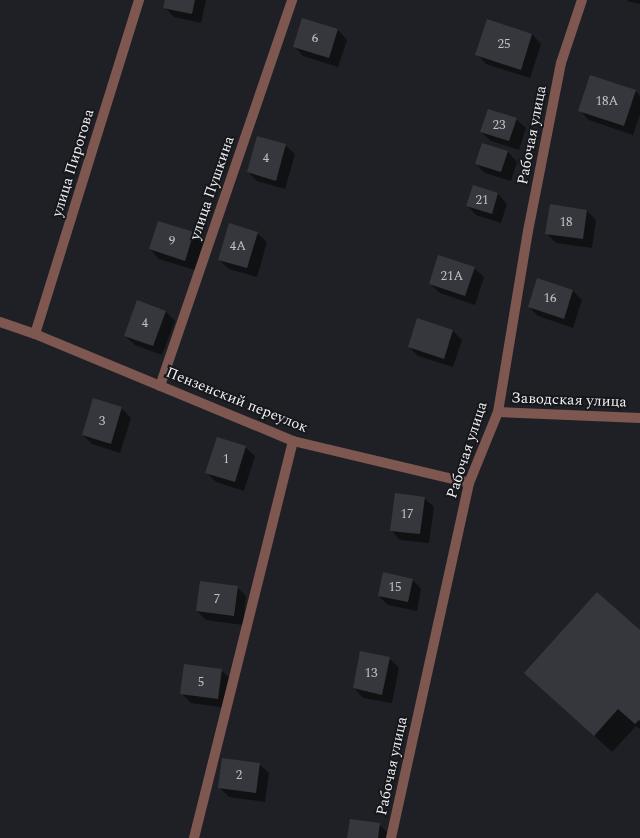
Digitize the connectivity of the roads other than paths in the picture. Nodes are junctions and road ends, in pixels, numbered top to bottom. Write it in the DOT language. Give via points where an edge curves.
graph roads {
  1 [pos="138,0"];
  2 [pos="292,0"];
  3 [pos="582,0"];
  4 [pos="0,322"];
  5 [pos="35,334"];
  6 [pos="160,386"];
  7 [pos="498,412"];
  8 [pos="640,418"];
  9 [pos="293,440"];
  10 [pos="470,482"];
  11 [pos="194,838"];
  12 [pos="391,838"];
  1 -- 5 [label="street, улица Пирогова"];
  2 -- 6 [label="street, улица Пушкина"];
  3 -- 7 [label="street, Рабочая улица" via="561,63 528,231"];
  4 -- 5 [label="street, Пензенский переулок"];
  5 -- 6 [label="street, Пензенский переулок"];
  6 -- 9 [label="street, Пензенский переулок"];
  7 -- 8 [label="street, Заводская улица"];
  7 -- 10 [label="street, Рабочая улица"];
  9 -- 10 [label="street, Пензенский переулок"];
  9 -- 11 [label="street"];
  10 -- 12 [label="street, Рабочая улица"];
}
